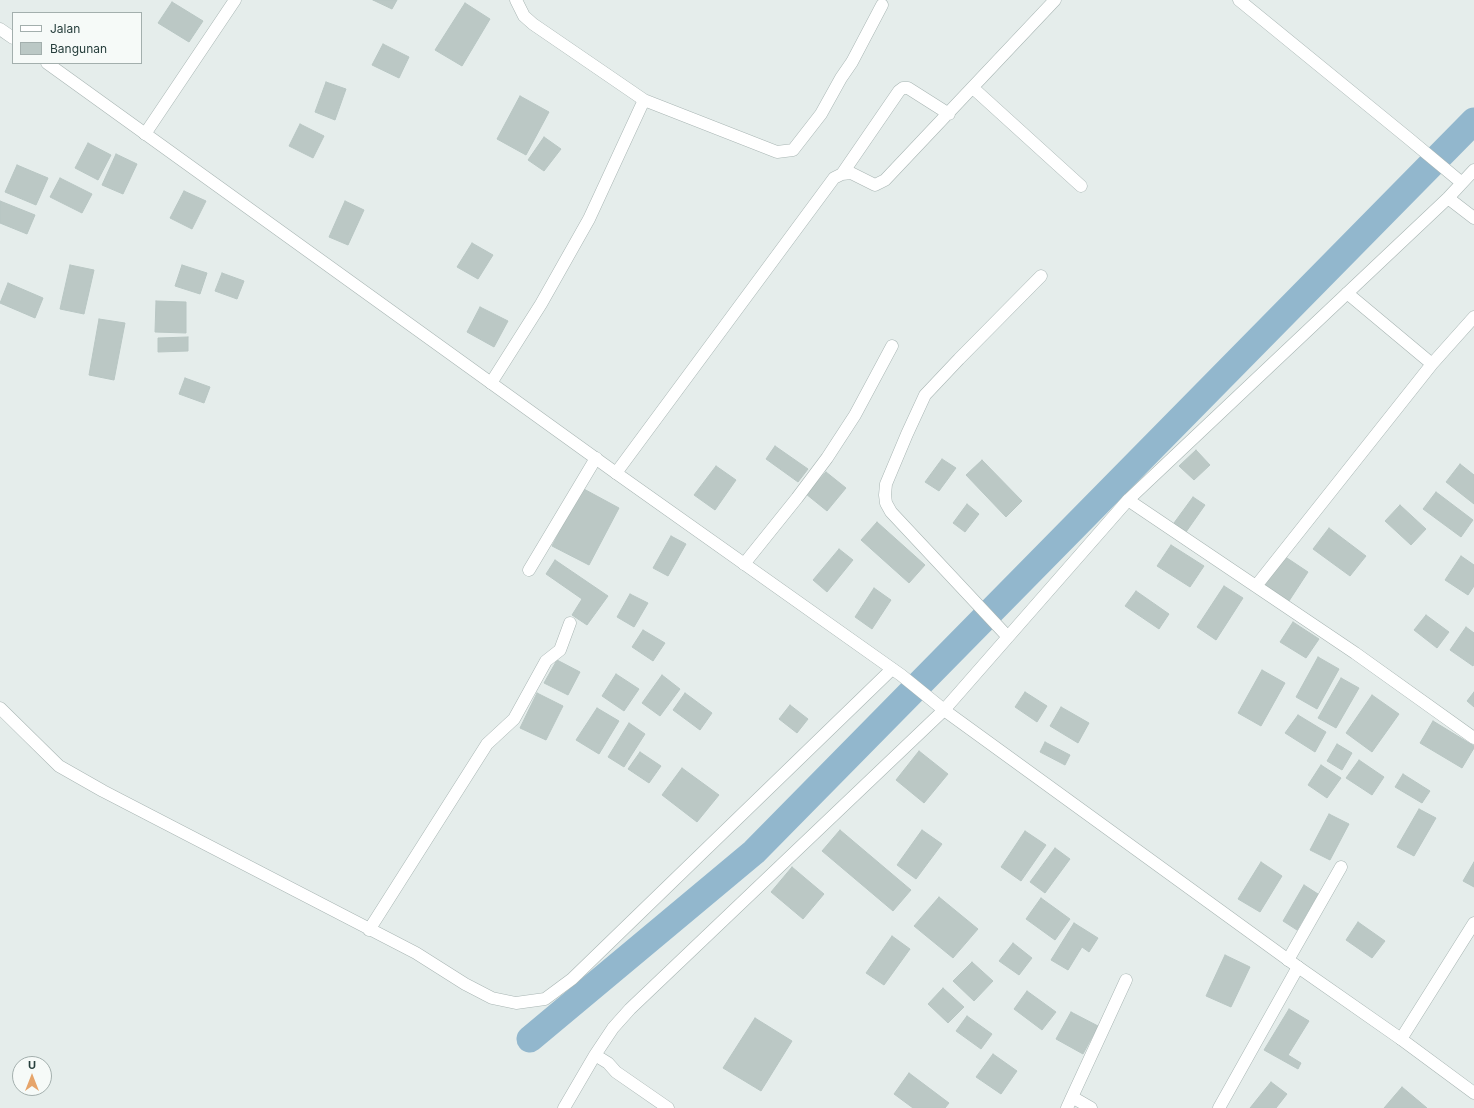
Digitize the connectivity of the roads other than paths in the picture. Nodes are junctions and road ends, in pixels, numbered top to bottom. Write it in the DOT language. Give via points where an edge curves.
graph roads {
  1 [pos="235,0"];
  2 [pos="516,0"];
  3 [pos="1055,0"];
  4 [pos="1239,0"];
  5 [pos="882,5"];
  6 [pos="0,29"];
  7 [pos="12,37"];
  8 [pos="48,64"];
  9 [pos="973,88"];
  10 [pos="644,100"];
  11 [pos="949,114"];
  12 [pos="145,134"];
  13 [pos="1474,170"];
  14 [pos="842,174"];
  15 [pos="1462,183"];
  16 [pos="1080,186"];
  17 [pos="1448,198"];
  18 [pos="1474,218"];
  19 [pos="1041,276"];
  20 [pos="1347,293"];
  21 [pos="1474,317"];
  22 [pos="892,346"];
  23 [pos="1432,364"];
  24 [pos="491,383"];
  25 [pos="596,458"];
  26 [pos="616,473"];
  27 [pos="1128,500"];
  28 [pos="744,564"];
  29 [pos="529,570"];
  30 [pos="1256,586"];
  31 [pos="570,623"];
  32 [pos="1008,637"];
  33 [pos="897,672"];
  34 [pos="0,708"];
  35 [pos="944,710"];
  36 [pos="1474,738"];
  37 [pos="1341,867"];
  38 [pos="1474,923"];
  39 [pos="369,930"];
  40 [pos="1293,963"];
  41 [pos="1126,980"];
  42 [pos="1401,1039"];
  43 [pos="594,1055"];
  44 [pos="1474,1093"];
  45 [pos="1069,1102"];
  46 [pos="564,1108"];
  47 [pos="668,1108"];
  48 [pos="1091,1108"];
  49 [pos="1218,1108"];
  1 -- 12 [label="street"];
  2 -- 10 [label="street" via="524,16 533,24"];
  3 -- 9 [label="street"];
  4 -- 15 [label="street"];
  5 -- 10 [label="street" via="821,114 793,150 777,152"];
  6 -- 7 [label="street"];
  8 -- 12 [label="street"];
  9 -- 11 [label="street"];
  9 -- 16 [label="street"];
  10 -- 24 [label="street" via="589,219 541,304"];
  11 -- 14 [label="street" via="885,180 875,185 851,173"];
  11 -- 14 [label="street" via="908,88 903,88"];
  12 -- 24 [label="street"];
  13 -- 15 [label="street"];
  14 -- 26 [label="street" via="834,178"];
  15 -- 17 [label="street"];
  17 -- 18 [label="street"];
  17 -- 20 [label="street"];
  19 -- 32 [label="street" via="925,395 886,484 886,503 891,512"];
  20 -- 23 [label="street"];
  20 -- 27 [label="street"];
  21 -- 23 [label="street"];
  22 -- 28 [label="street" via="855,415 827,458"];
  23 -- 30 [label="street"];
  24 -- 25 [label="street"];
  25 -- 26 [label="street"];
  25 -- 29 [label="street"];
  26 -- 28 [label="street"];
  27 -- 30 [label="street"];
  27 -- 32 [label="street"];
  28 -- 33 [label="street"];
  30 -- 36 [label="street"];
  31 -- 39 [label="street" via="560,650 546,661 514,719 487,744"];
  32 -- 35 [label="street"];
  33 -- 35 [label="street"];
  33 -- 39 [label="street" via="572,979 545,999 516,1004 492,998 416,953"];
  34 -- 39 [label="street" via="59,766 103,792"];
  35 -- 40 [label="street"];
  35 -- 43 [label="street" via="630,1009"];
  37 -- 40 [label="street"];
  38 -- 42 [label="street"];
  40 -- 42 [label="street"];
  40 -- 49 [label="street"];
  41 -- 45 [label="street"];
  42 -- 44 [label="street"];
  43 -- 46 [label="street"];
  43 -- 47 [label="street"];
  45 -- 48 [label="street"];
}
